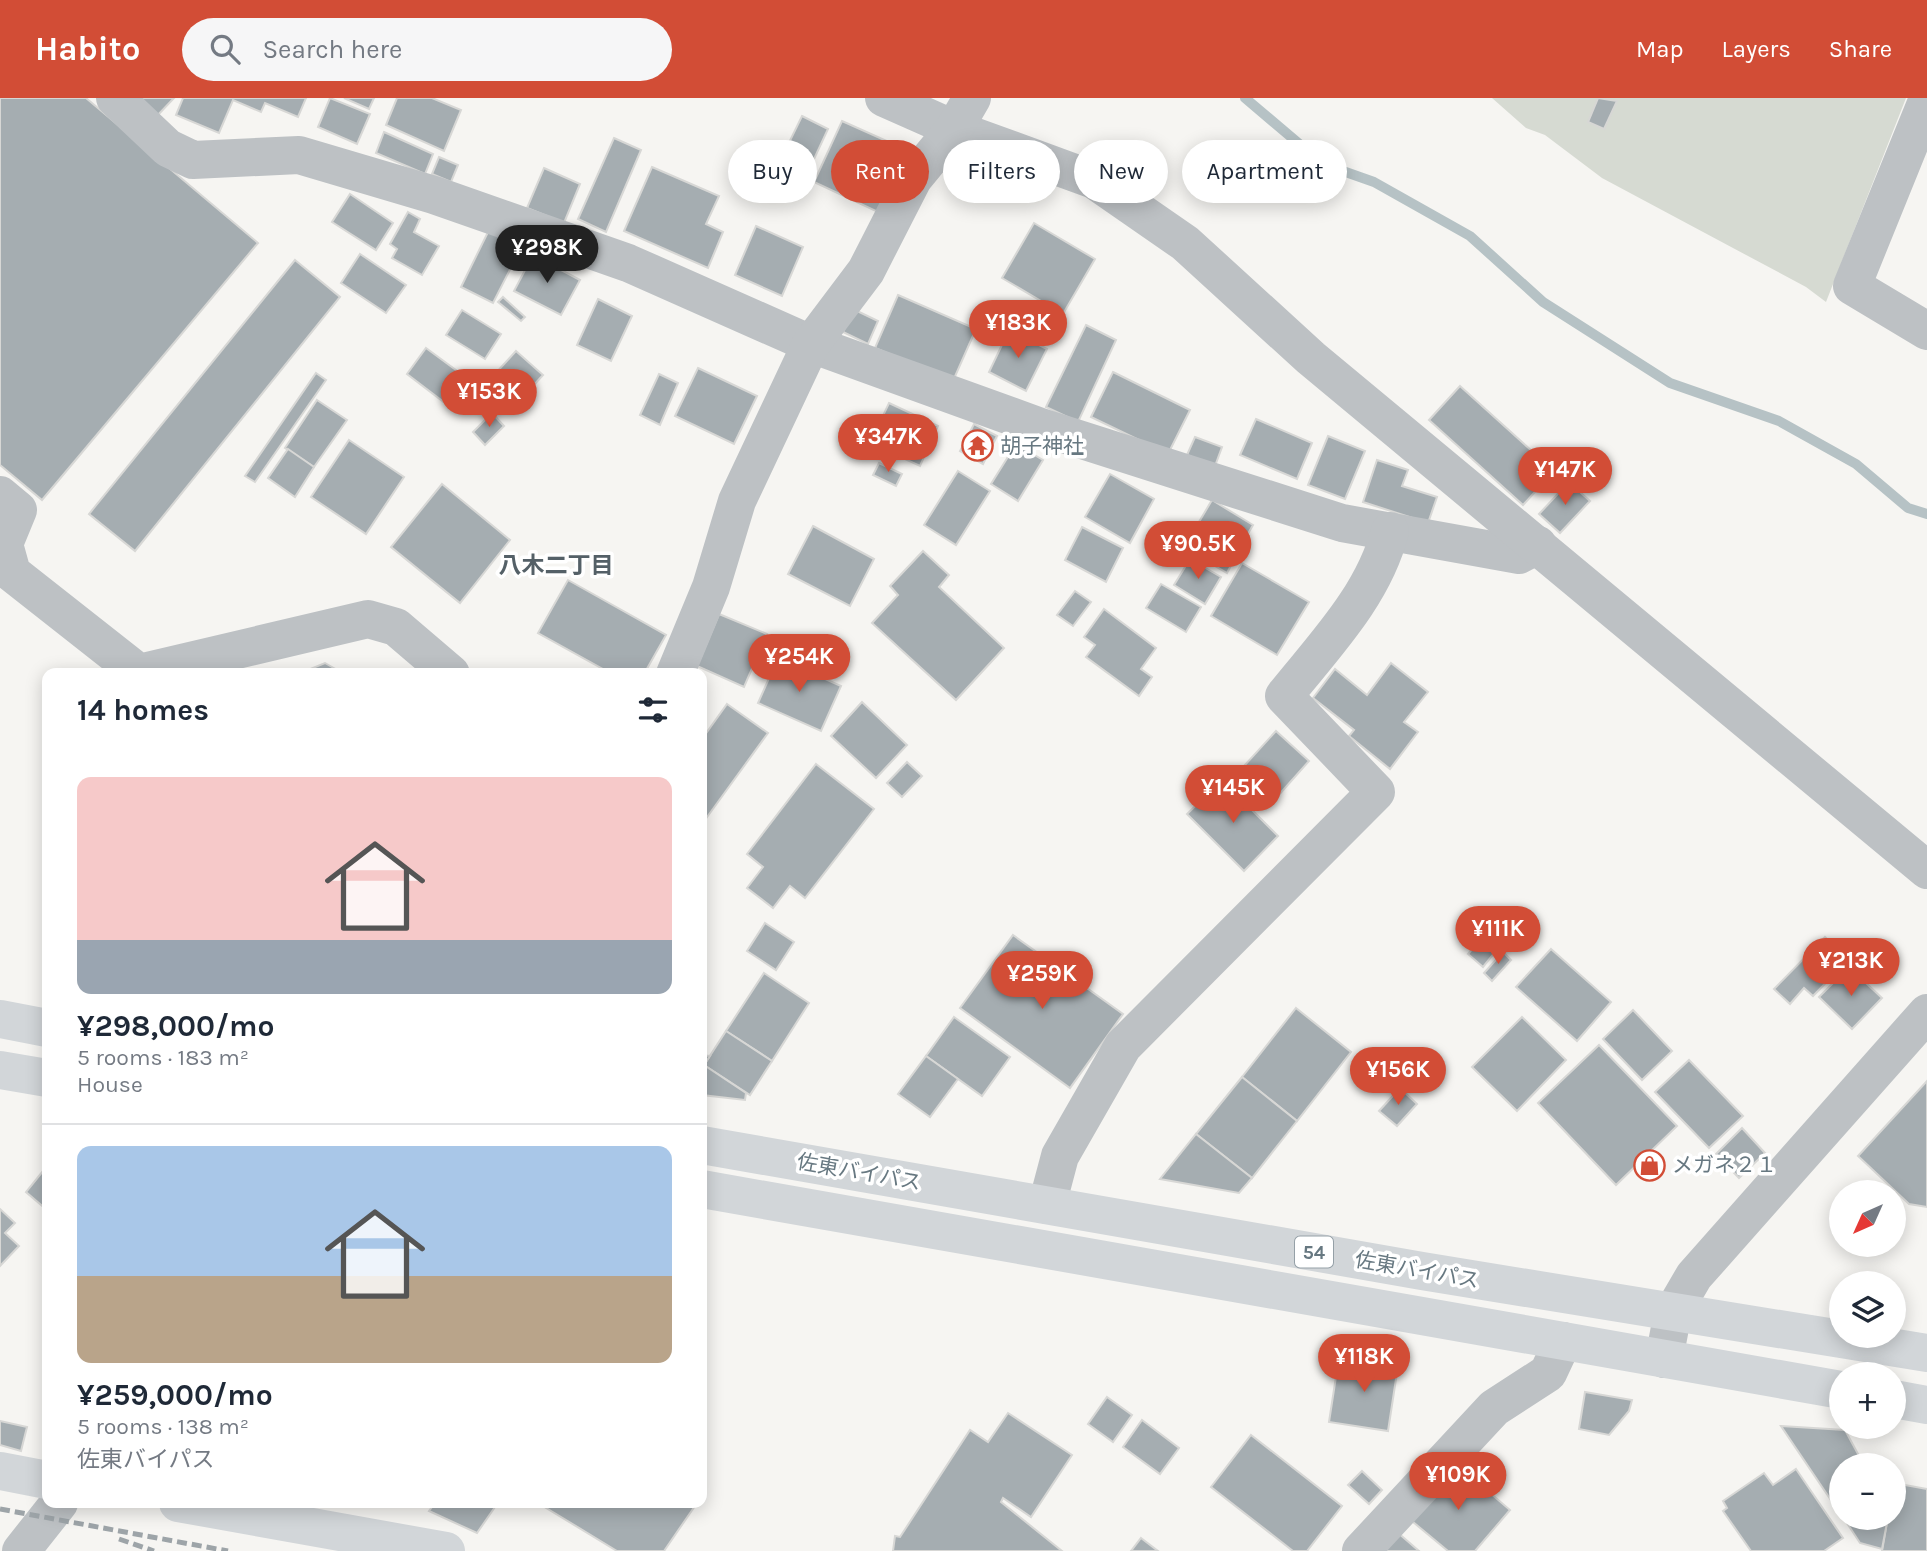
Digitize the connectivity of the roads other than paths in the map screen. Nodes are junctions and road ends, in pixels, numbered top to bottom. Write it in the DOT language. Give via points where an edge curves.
graph roads {
  1 [pos="115,98"];
  2 [pos="884,98"];
  3 [pos="1927,101"];
  4 [pos="963,113"];
  5 [pos="1927,331"];
  6 [pos="811,344"];
  7 [pos="0,495"];
  8 [pos="1390,531"];
  9 [pos="1538,545"];
  10 [pos="2,547"];
  11 [pos="133,668"];
  12 [pos="160,668"];
  13 [pos="444,668"];
  14 [pos="677,668"];
  15 [pos="1927,870"];
  16 [pos="1927,1013"];
  17 [pos="0,1019"];
  18 [pos="42,1027"];
  19 [pos="0,1070"];
  20 [pos="42,1076"];
  21 [pos="707,1146"];
  22 [pos="707,1190"];
  23 [pos="1047,1205"];
  24 [pos="1673,1312"];
  25 [pos="1563,1341"];
  26 [pos="1927,1353"];
  27 [pos="1664,1359"];
  28 [pos="1829,1388"];
  29 [pos="1906,1401"];
  30 [pos="1927,1405"];
  31 [pos="0,1471"];
  32 [pos="42,1479"];
  33 [pos="55,1508"];
  34 [pos="206,1508"];
  35 [pos="21,1551"];
  36 [pos="446,1551"];
  37 [pos="1361,1551"];
  1 -- 6 [label="street" via="168,148 193,160 311,158 628,262"];
  2 -- 4 [label="street"];
  3 -- 5 [label="street" via="1852,286"];
  4 -- 6 [label="street" via="912,179 866,271"];
  4 -- 9 [label="street" via="1094,180 1185,243 1311,358"];
  6 -- 8 [label="street" via="1041,427 1342,523"];
  6 -- 14 [label="street" via="737,501 711,587"];
  7 -- 10 [label="street" via="18,510"];
  8 -- 9 [label="street" via="1519,555"];
  8 -- 23 [label="street" via="1356,606 1284,696 1376,792 1123,1046 1060,1156"];
  9 -- 15 [label="street"];
  10 -- 11 [label="street" via="12,573"];
  12 -- 13 [label="street" via="368,619 396,627"];
  16 -- 24 [label="street" via="1693,1276"];
  17 -- 18 [label="main road"];
  19 -- 20 [label="main road"];
  21 -- 23 [label="main road, 佐東バイパス / 54"];
  22 -- 25 [label="main road, 54"];
  23 -- 24 [label="main road, 佐東バイパス / 54"];
  24 -- 26 [label="main road, 佐東バイパス / 54"];
  24 -- 27 [label="street"];
  25 -- 27 [label="main road, 54"];
  25 -- 37 [label="street" via="1548,1373 1494,1408"];
  27 -- 28 [label="main road, 54"];
  29 -- 30 [label="main road"];
  31 -- 32 [label="main road"];
  33 -- 35 [label="street"];
  34 -- 36 [label="main road"];
}
